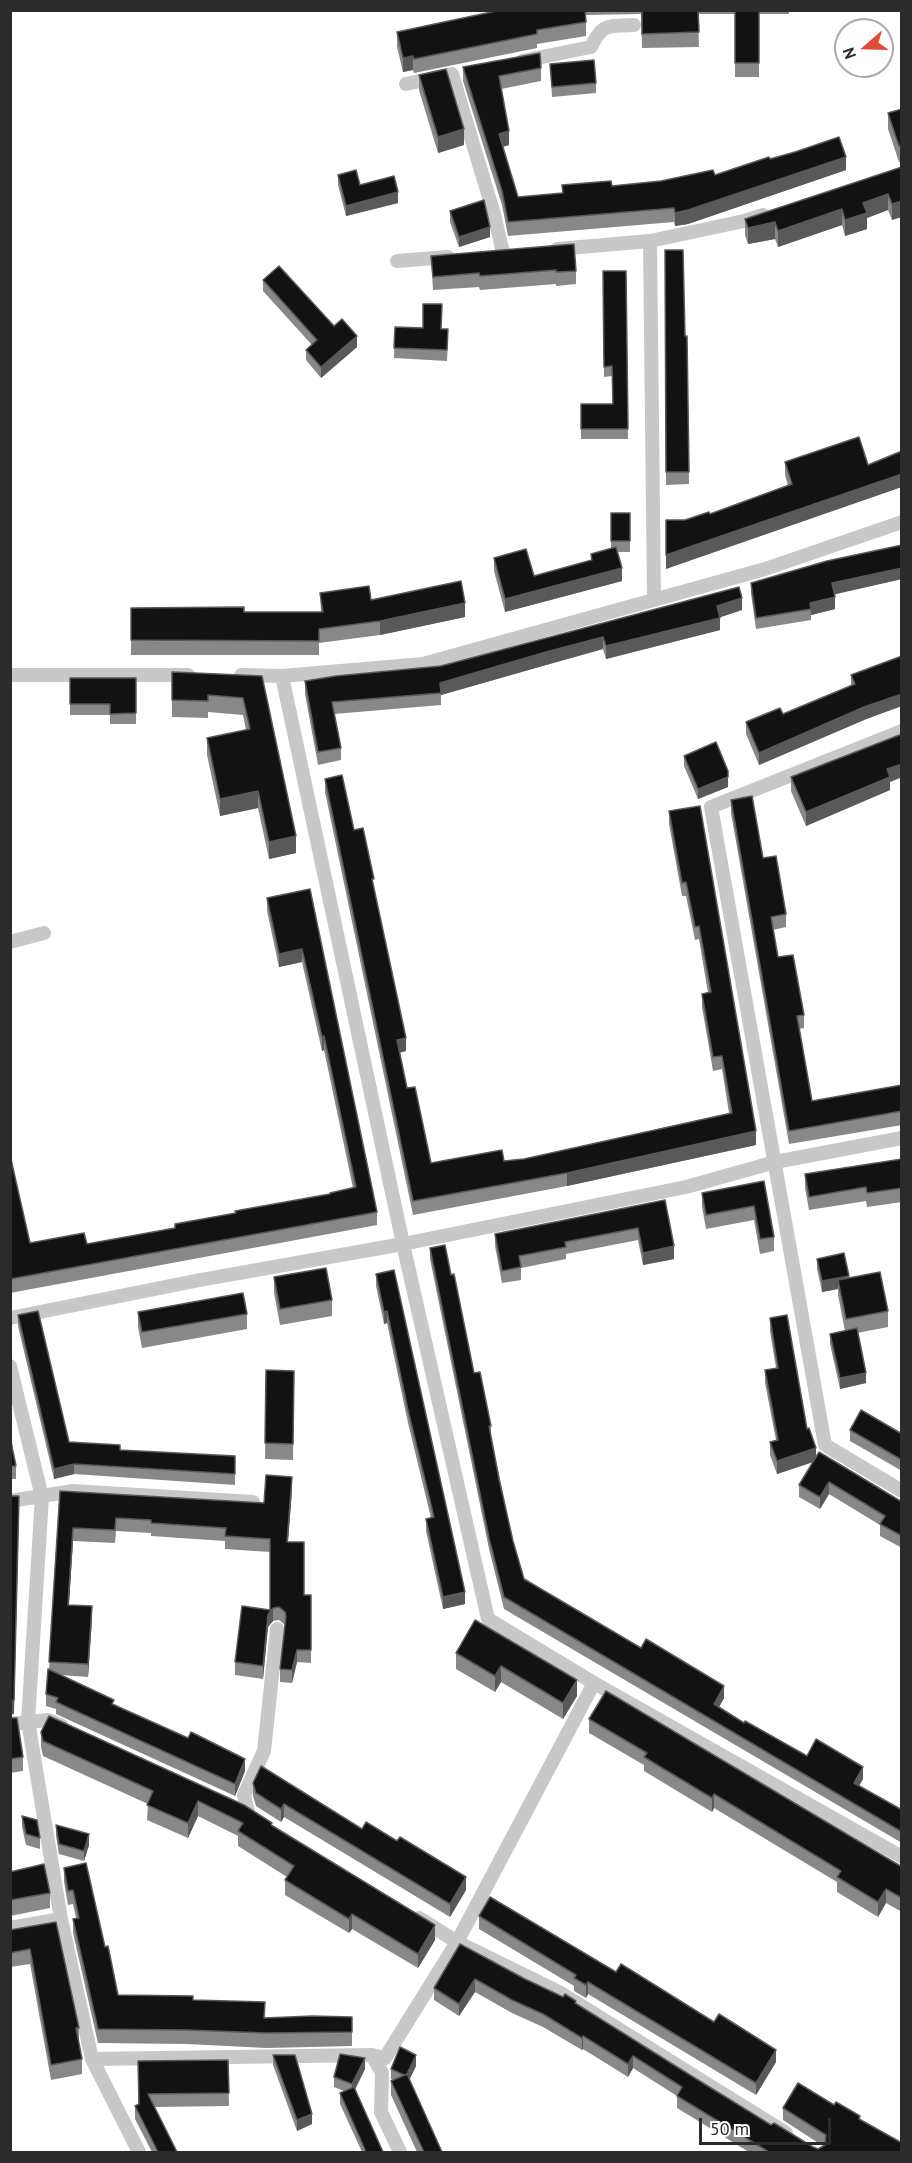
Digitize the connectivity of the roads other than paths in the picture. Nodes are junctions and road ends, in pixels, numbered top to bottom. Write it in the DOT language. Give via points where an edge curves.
graph roads {
  1 [pos="634,25"];
  2 [pos="509,63"];
  3 [pos="406,84"];
  4 [pos="778,211"];
  5 [pos="650,241"];
  6 [pos="548,249"];
  7 [pos="503,253"];
  8 [pos="468,256"];
  9 [pos="397,261"];
  10 [pos="902,522"];
  11 [pos="654,600"];
  12 [pos="10,675"];
  13 [pos="200,675"];
  14 [pos="223,675"];
  15 [pos="282,676"];
  16 [pos="902,731"];
  17 [pos="44,933"];
  18 [pos="10,942"];
  19 [pos="902,1138"];
  20 [pos="775,1162"];
  21 [pos="403,1244"];
  22 [pos="10,1318"];
  23 [pos="10,1366"];
  24 [pos="902,1491"];
  25 [pos="42,1497"];
  26 [pos="10,1501"];
  27 [pos="253,1502"];
  28 [pos="277,1629"];
  29 [pos="594,1683"];
  30 [pos="28,1721"];
  31 [pos="10,1724"];
  32 [pos="80,1734"];
  33 [pos="248,1812"];
  34 [pos="902,1857"];
  35 [pos="407,1911"];
  36 [pos="61,1919"];
  37 [pos="10,1928"];
  38 [pos="457,1942"];
  39 [pos="372,2055"];
  40 [pos="92,2059"];
  41 [pos="798,2140"];
  42 [pos="139,2152"];
  43 [pos="400,2152"];
  1 -- 2 [label="street" via="605,27 591,47"];
  3 -- 7 [label="street" via="458,73"];
  4 -- 5 [label="street"];
  5 -- 6 [label="street"];
  5 -- 11 [label="street"];
  8 -- 9 [label="street"];
  10 -- 11 [label="street" via="765,569"];
  11 -- 15 [label="street" via="423,664"];
  12 -- 13 [label="street"];
  14 -- 15 [label="street"];
  15 -- 21 [label="street"];
  16 -- 20 [label="street" via="711,807"];
  17 -- 18 [label="street"];
  19 -- 20 [label="street"];
  20 -- 21 [label="street" via="686,1187"];
  20 -- 24 [label="street" via="825,1445"];
  21 -- 22 [label="street"];
  21 -- 29 [label="street" via="488,1619"];
  23 -- 25 [label="street"];
  25 -- 26 [label="street"];
  25 -- 27 [label="street" via="73,1491"];
  25 -- 30 [label="street"];
  28 -- 33 [label="street" via="264,1751 244,1795"];
  29 -- 34 [label="street"];
  29 -- 38 [label="street"];
  30 -- 31 [label="street"];
  30 -- 32 [label="street" via="48,1720"];
  30 -- 36 [label="street"];
  35 -- 38 [label="street"];
  36 -- 37 [label="street"];
  36 -- 40 [label="street"];
  38 -- 39 [label="street" via="385,2058"];
  38 -- 41 [label="street" via="559,1992"];
  39 -- 40 [label="street"];
  39 -- 43 [label="street" via="382,2073 381,2112"];
  40 -- 42 [label="street"];
}
